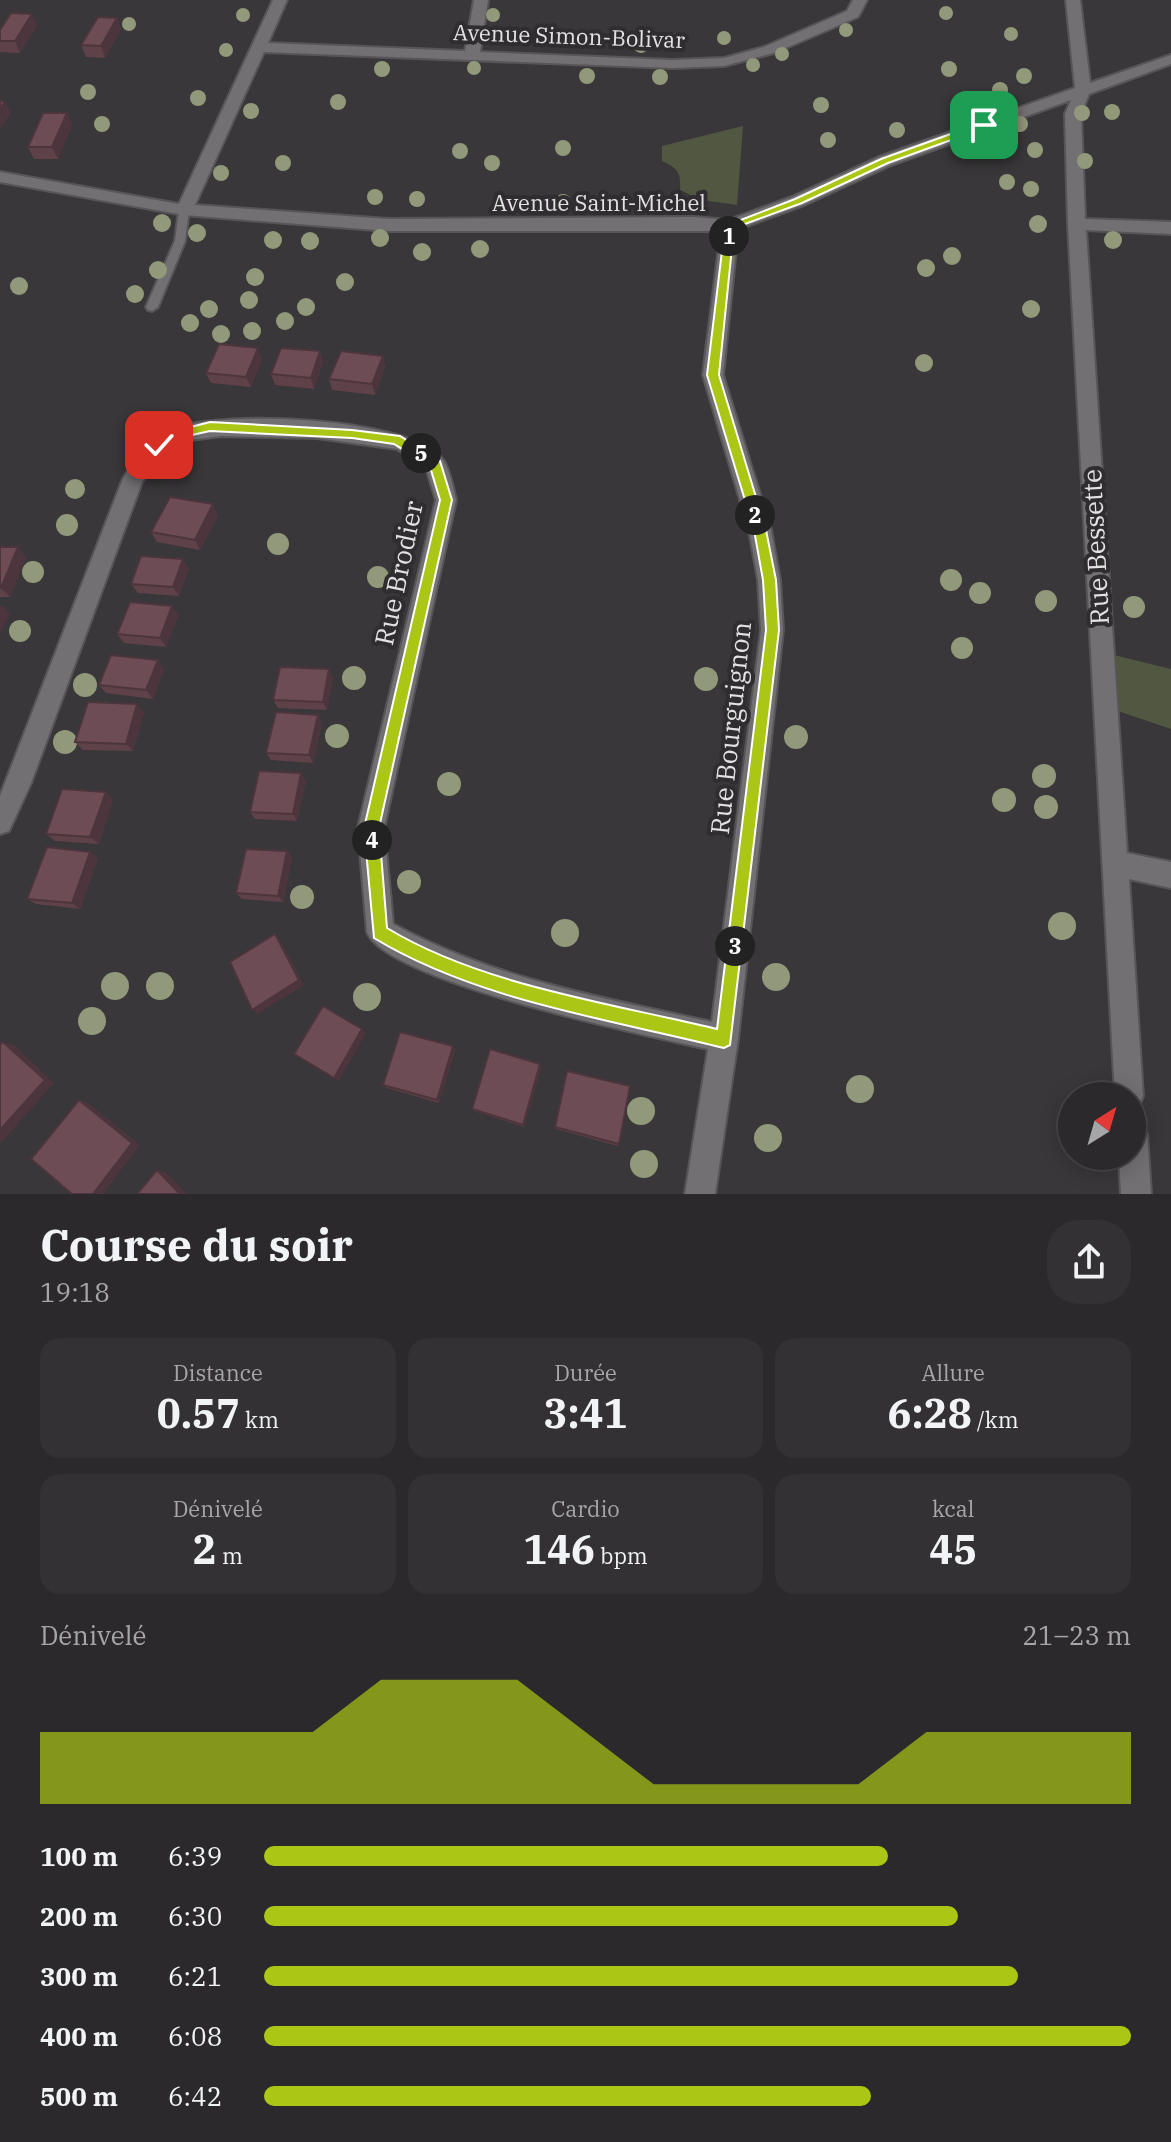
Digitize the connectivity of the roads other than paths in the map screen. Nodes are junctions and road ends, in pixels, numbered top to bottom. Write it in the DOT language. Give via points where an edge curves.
graph roads {
  1 [pos="280,0"];
  2 [pos="481,0"];
  3 [pos="860,0"];
  4 [pos="1073,0"];
  5 [pos="259,47"];
  6 [pos="472,54"];
  7 [pos="1171,59"];
  8 [pos="1083,89"];
  9 [pos="0,177"];
  10 [pos="184,210"];
  11 [pos="1077,224"];
  12 [pos="730,226"];
  13 [pos="1171,228"];
  14 [pos="152,307"];
  15 [pos="0,822"];
  16 [pos="1114,863"];
  17 [pos="1171,875"];
  18 [pos="724,1039"];
  19 [pos="1128,1082"];
  20 [pos="1134,1170"];
  21 [pos="700,1194"];
  22 [pos="1136,1194"];
  1 -- 5 [label="street"];
  2 -- 6 [label="street"];
  3 -- 6 [label="street, Avenue Simon-Bolivar" via="853,14 769,50 724,62"];
  4 -- 8 [label="street, Rue Bessette"];
  5 -- 6 [label="street, Avenue Simon-Bolivar"];
  5 -- 10 [label="street"];
  7 -- 8 [label="street, Avenue Saint-Michel"];
  8 -- 11 [label="street, Rue Bessette" via="1073,114"];
  8 -- 12 [label="street, Avenue Saint-Michel" via="885,161"];
  9 -- 10 [label="street, Avenue Saint-Michel"];
  10 -- 12 [label="street, Avenue Saint-Michel" via="388,225"];
  10 -- 14 [label="lane" via="180,241"];
  11 -- 13 [label="street"];
  11 -- 16 [label="street, Rue Bessette"];
  12 -- 18 [label="street, Rue Bourguignon" via="713,375 760,530 772,630"];
  15 -- 18 [label="street, Rue Brodier" via="132,481 148,455 180,434 210,426 396,439 435,464 446,500 371,828 380,932 416,954 499,984"];
  16 -- 17 [label="street"];
  16 -- 19 [label="street, Rue Bessette"];
  18 -- 21 [label="street, Rue Bourguignon"];
  20 -- 22 [label="street"];
}
